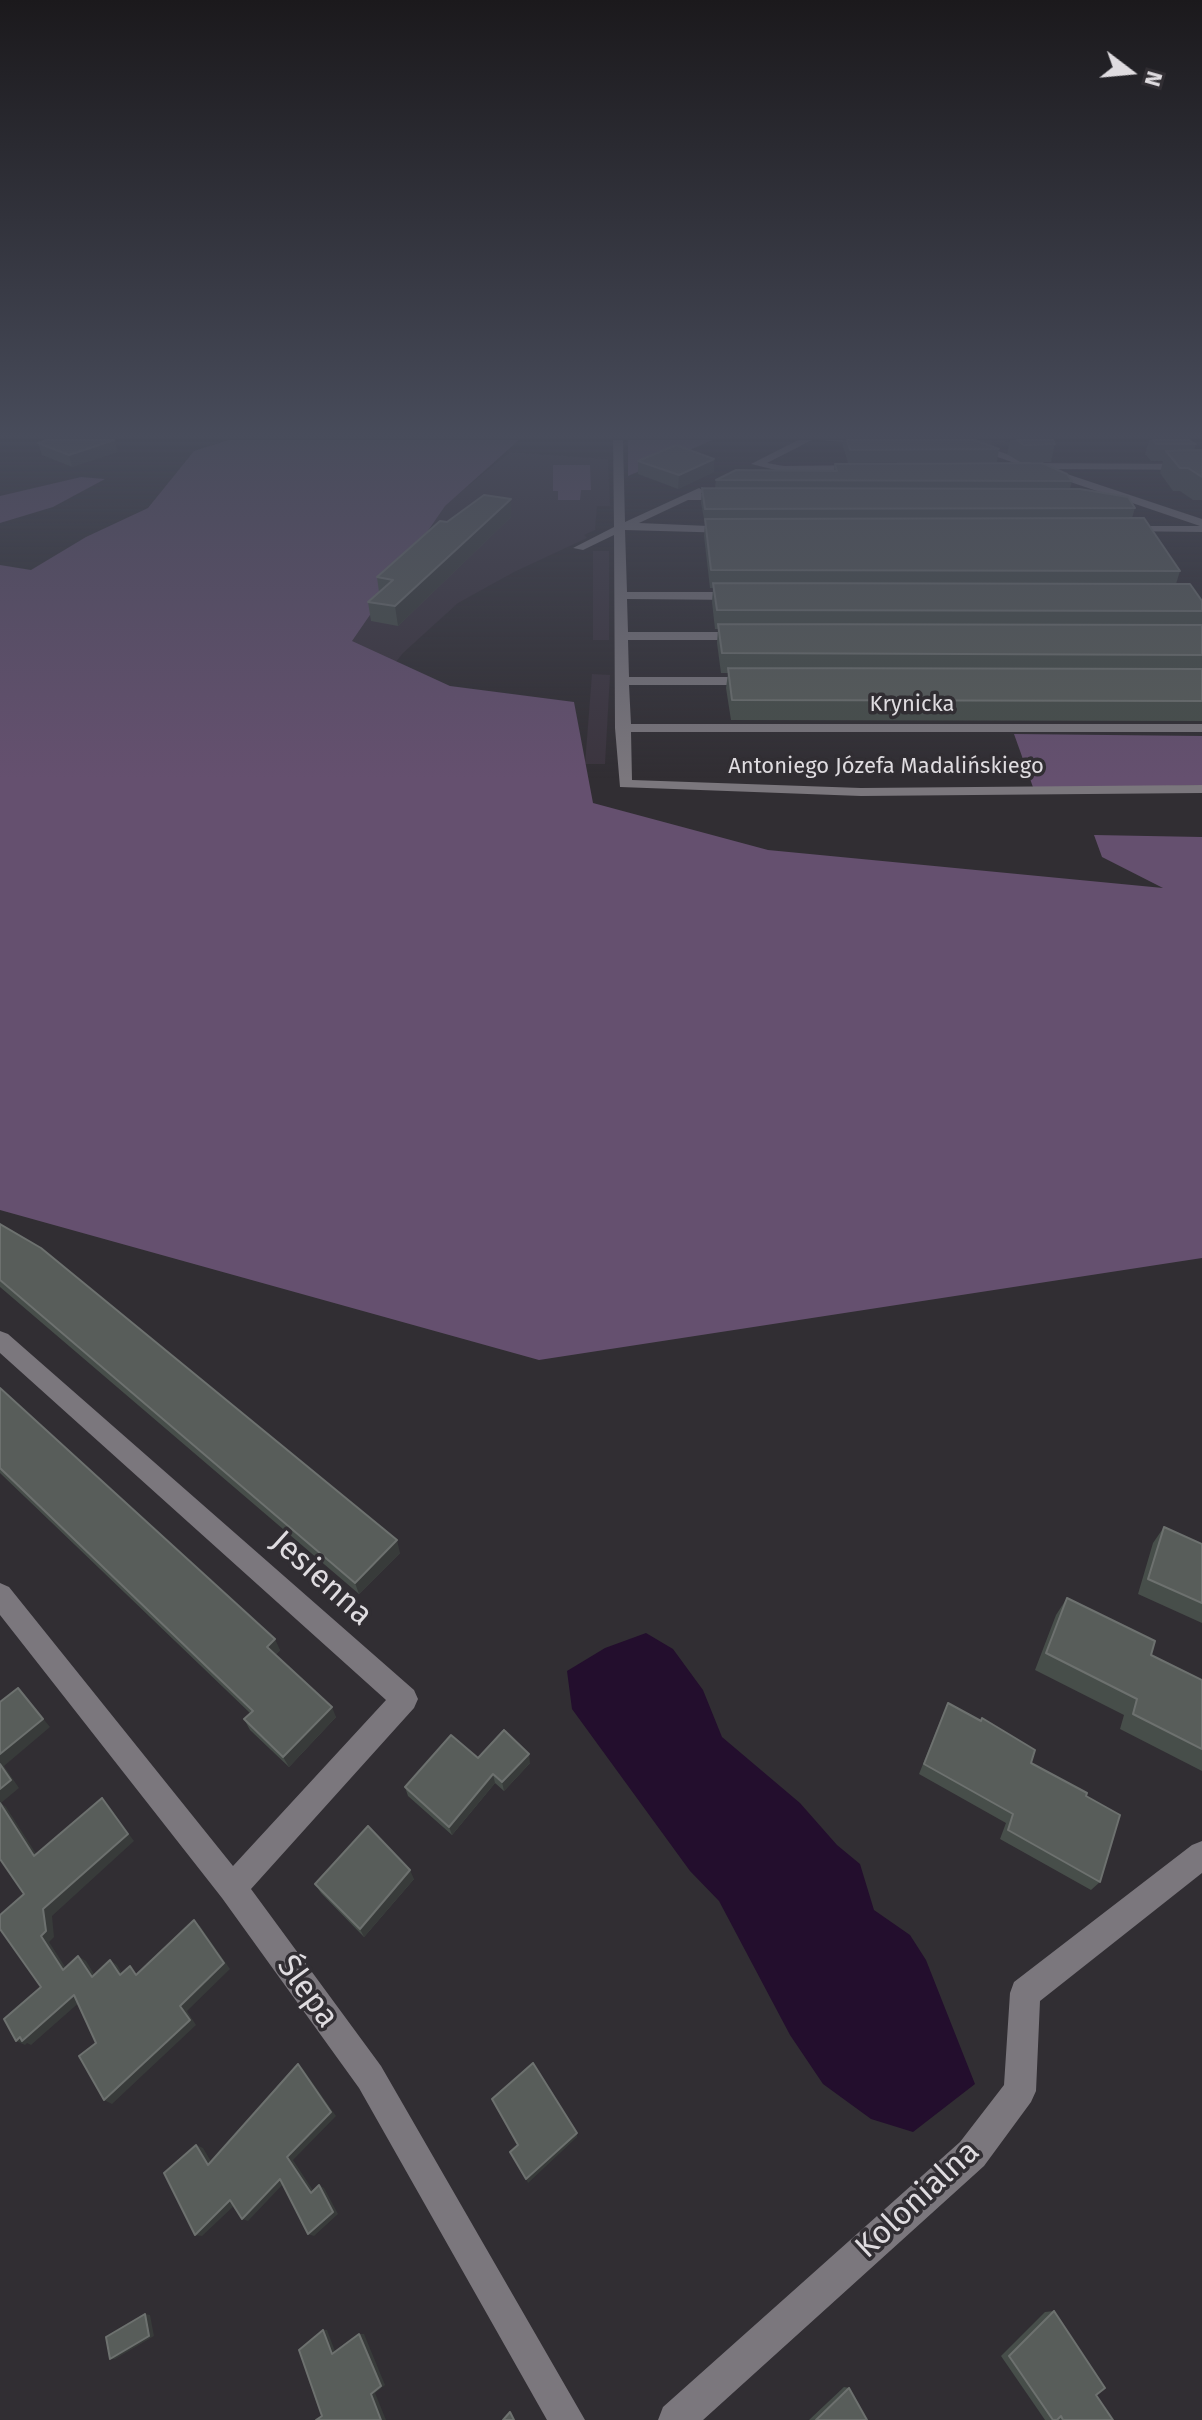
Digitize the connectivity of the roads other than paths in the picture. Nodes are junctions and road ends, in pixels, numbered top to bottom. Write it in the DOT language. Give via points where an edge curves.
graph roads {
  1 [pos="620,553"];
  2 [pos="621,595"];
  3 [pos="747,596"];
  4 [pos="624,636"];
  5 [pos="763,636"];
  6 [pos="624,681"];
  7 [pos="761,681"];
  8 [pos="622,728"];
  9 [pos="1202,728"];
  10 [pos="1202,789"];
  11 [pos="0,1340"];
  12 [pos="0,1595"];
  13 [pos="1202,1855"];
  14 [pos="232,1888"];
  15 [pos="567,2420"];
  16 [pos="676,2420"];
  1 -- 2 [label="street"];
  2 -- 3 [label="street"];
  2 -- 4 [label="street"];
  4 -- 5 [label="street"];
  4 -- 6 [label="street"];
  6 -- 7 [label="street"];
  6 -- 8 [label="street"];
  8 -- 9 [label="street, Krynicka"];
  8 -- 10 [label="street, Antoniego Józefa Madalińskiego" via="625,784 861,792"];
  11 -- 14 [label="street, Jesienna" via="405,1699"];
  12 -- 14 [label="street, Ślepa"];
  13 -- 16 [label="street, Kolonialna" via="1025,1993 1020,2091 972,2154"];
  14 -- 15 [label="street, Ślepa" via="370,2077"];
}
